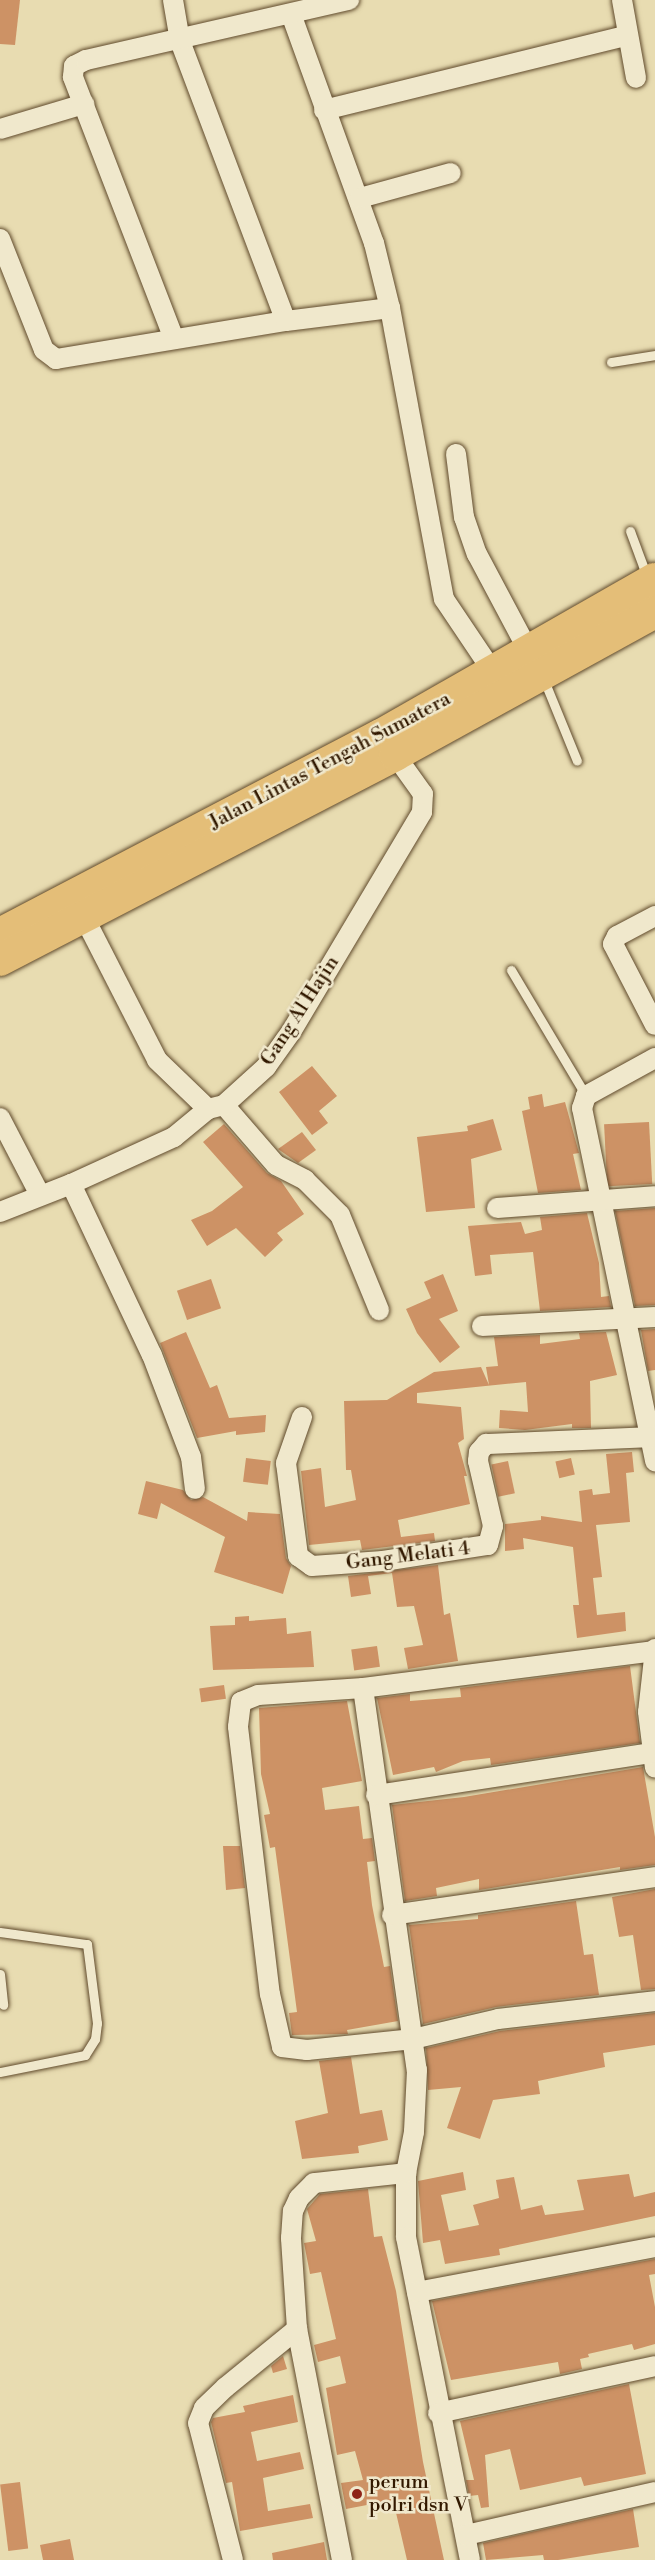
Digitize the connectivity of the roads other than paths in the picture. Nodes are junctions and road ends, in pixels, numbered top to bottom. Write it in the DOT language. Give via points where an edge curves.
graph roads {
  1 [pos="173,0"];
  2 [pos="349,0"];
  3 [pos="622,0"];
  4 [pos="291,14"];
  5 [pos="627,36"];
  6 [pos="180,41"];
  7 [pos="636,78"];
  8 [pos="84,104"];
  9 [pos="324,110"];
  10 [pos="0,129"];
  11 [pos="451,173"];
  12 [pos="360,198"];
  13 [pos="0,239"];
  14 [pos="390,308"];
  15 [pos="286,321"];
  16 [pos="174,339"];
  17 [pos="655,355"];
  18 [pos="611,362"];
  19 [pos="456,454"];
  20 [pos="630,531"];
  21 [pos="653,591"];
  22 [pos="535,663"];
  23 [pos="493,672"];
  24 [pos="395,756"];
  25 [pos="577,761"];
  26 [pos="314,782"];
  27 [pos="259,813"];
  28 [pos="655,916"];
  29 [pos="85,919"];
  30 [pos="0,934"];
  31 [pos="0,960"];
  32 [pos="511,970"];
  33 [pos="655,1025"];
  34 [pos="655,1058"];
  35 [pos="586,1096"];
  36 [pos="216,1107"];
  37 [pos="0,1118"];
  38 [pos="71,1184"];
  39 [pos="40,1195"];
  40 [pos="655,1196"];
  41 [pos="603,1202"];
  42 [pos="497,1208"];
  43 [pos="0,1212"];
  44 [pos="380,1310"];
  45 [pos="655,1317"];
  46 [pos="624,1319"];
  47 [pos="482,1326"];
  48 [pos="302,1417"];
  49 [pos="653,1437"];
  50 [pos="655,1462"];
  51 [pos="195,1489"];
  52 [pos="655,1650"];
  53 [pos="363,1688"];
  54 [pos="654,1761"];
  55 [pos="376,1795"];
  56 [pos="655,1877"];
  57 [pos="392,1915"];
  58 [pos="0,1932"];
  59 [pos="0,1974"];
  60 [pos="655,2001"];
  61 [pos="3,2005"];
  62 [pos="413,2039"];
  63 [pos="0,2072"];
  64 [pos="406,2173"];
  65 [pos="655,2247"];
  66 [pos="417,2292"];
  67 [pos="297,2329"];
  68 [pos="655,2366"];
  69 [pos="438,2413"];
  70 [pos="655,2492"];
  71 [pos="466,2535"];
  72 [pos="234,2560"];
  73 [pos="342,2560"];
  74 [pos="470,2560"];
  1 -- 6 [label="street"];
  2 -- 4 [label="street"];
  3 -- 5 [label="street"];
  4 -- 6 [label="street"];
  4 -- 9 [label="street"];
  5 -- 7 [label="street"];
  5 -- 9 [label="street"];
  6 -- 8 [label="street" via="77,63 73,77"];
  6 -- 15 [label="street"];
  8 -- 10 [label="street"];
  8 -- 16 [label="street"];
  9 -- 12 [label="street"];
  11 -- 12 [label="street"];
  12 -- 14 [label="street"];
  13 -- 16 [label="street" via="48,356 62,360"];
  14 -- 15 [label="street"];
  14 -- 23 [label="street" via="444,599"];
  15 -- 16 [label="street"];
  17 -- 18 [label="lane"];
  19 -- 22 [label="street" via="464,517 477,554"];
  20 -- 21 [label="lane"];
  21 -- 22 [label="highway, Jalan Lintas Tengah Sumatera"];
  22 -- 23 [label="highway, Jalan Lintas Tengah Sumatera"];
  22 -- 24 [label="highway, Jalan Lintas Tengah Sumatera"];
  22 -- 25 [label="lane" via="551,690"];
  23 -- 26 [label="highway, Jalan Lintas Tengah Sumatera"];
  24 -- 26 [label="highway, Jalan Lintas Tengah Sumatera"];
  24 -- 36 [label="street, Gang Al Hajin" via="423,794 422,812 266,1067"];
  26 -- 27 [label="highway, Jalan Lintas Tengah Sumatera"];
  27 -- 29 [label="highway, Jalan Lintas Tengah Sumatera"];
  27 -- 30 [label="highway, Jalan Lintas Tengah Sumatera"];
  28 -- 33 [label="street" via="617,936 613,944"];
  29 -- 31 [label="highway, Jalan Lintas Tengah Sumatera"];
  29 -- 36 [label="street" via="157,1060"];
  32 -- 35 [label="lane"];
  34 -- 35 [label="street"];
  35 -- 41 [label="street" via="582,1116"];
  36 -- 38 [label="street, Gang Al Hajin" via="174,1137"];
  36 -- 44 [label="street" via="276,1165 305,1180 340,1215"];
  37 -- 39 [label="street"];
  38 -- 39 [label="street, Gang Al Hajin"];
  38 -- 51 [label="street" via="160,1376 191,1457"];
  39 -- 43 [label="street, Gang Al Hajin"];
  40 -- 41 [label="street"];
  41 -- 42 [label="street"];
  41 -- 46 [label="street"];
  45 -- 46 [label="street"];
  46 -- 47 [label="street"];
  46 -- 49 [label="street"];
  48 -- 49 [label="street, Gang Melati 4" via="286,1463 298,1556 306,1565 317,1566 488,1545 493,1526 478,1461 486,1444"];
  49 -- 50 [label="street"];
  52 -- 53 [label="street"];
  52 -- 54 [label="street" via="648,1685"];
  53 -- 55 [label="street"];
  53 -- 62 [label="street" via="258,1695 242,1702 239,1710 270,1994 279,2043 286,2049"];
  54 -- 55 [label="street"];
  55 -- 57 [label="street"];
  56 -- 57 [label="street"];
  57 -- 62 [label="street"];
  58 -- 63 [label="lane" via="87,1944 97,2023 95,2039 85,2055"];
  59 -- 61 [label="lane"];
  60 -- 62 [label="street" via="498,2019"];
  62 -- 64 [label="street" via="416,2114"];
  64 -- 66 [label="street" via="406,2237"];
  64 -- 67 [label="street" via="314,2183 299,2198 293,2211 291,2238"];
  65 -- 66 [label="street"];
  66 -- 69 [label="street"];
  67 -- 72 [label="street" via="226,2387 204,2408 198,2423"];
  67 -- 73 [label="street"];
  68 -- 69 [label="street"];
  69 -- 71 [label="street"];
  70 -- 71 [label="street"];
  71 -- 74 [label="street"];
}
